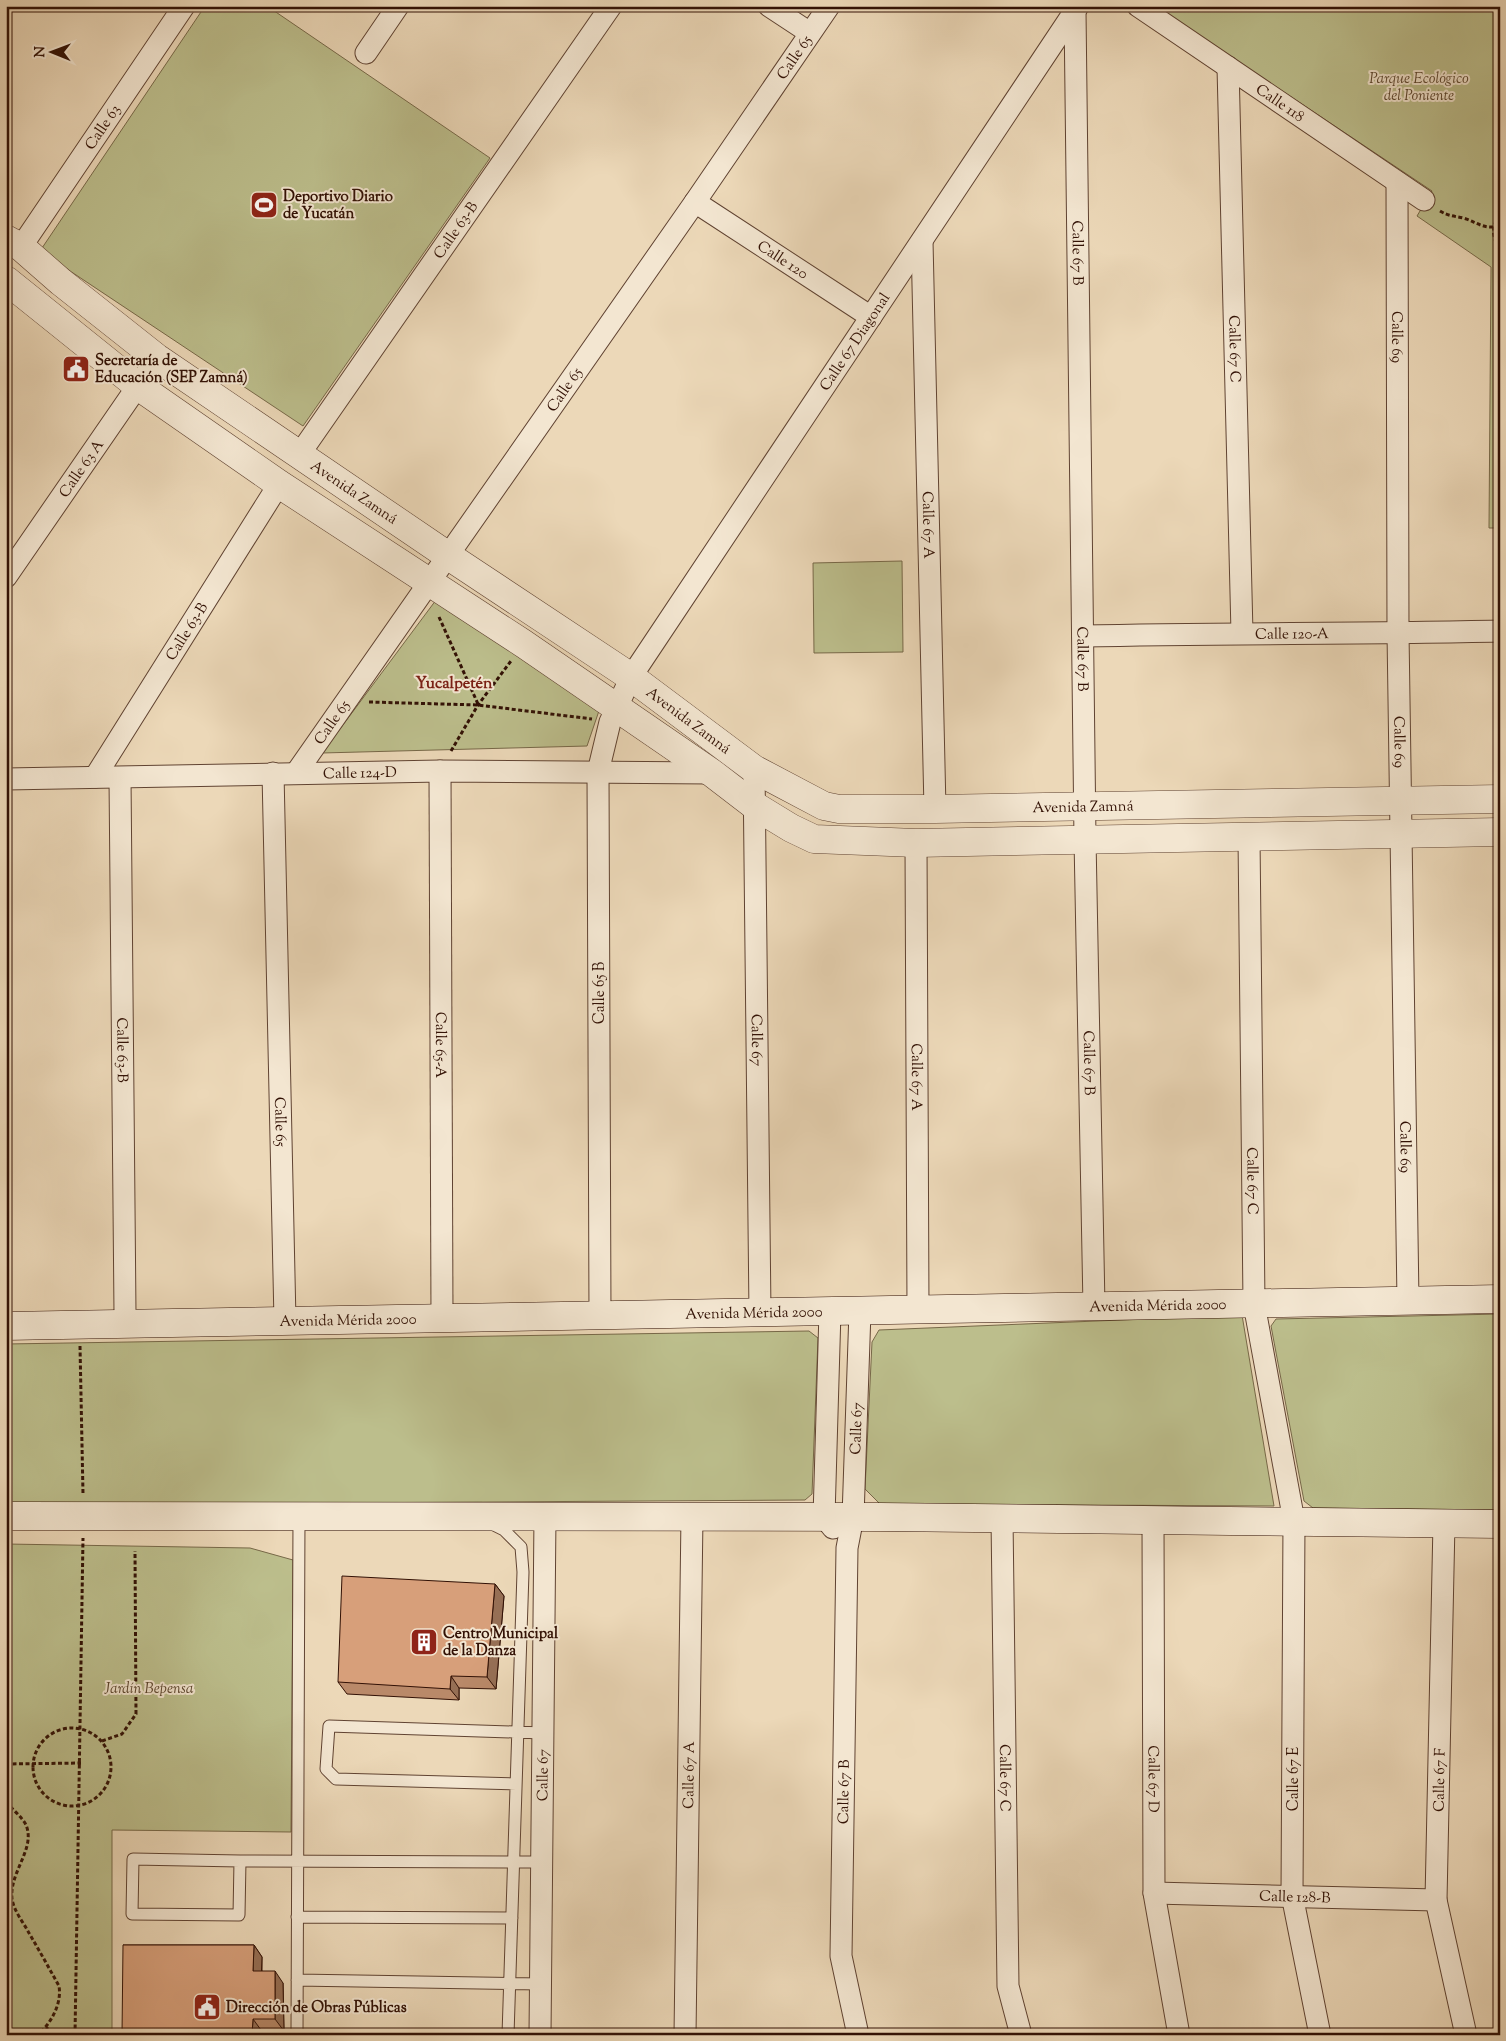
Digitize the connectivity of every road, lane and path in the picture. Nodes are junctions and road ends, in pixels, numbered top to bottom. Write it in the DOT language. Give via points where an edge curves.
graph roads {
  1 [pos="184,6"];
  2 [pos="398,6"];
  3 [pos="611,6"];
  4 [pos="769,6"];
  5 [pos="829,6"];
  6 [pos="1138,6"];
  7 [pos="1076,8"];
  8 [pos="810,33"];
  9 [pos="366,53"];
  10 [pos="1228,67"];
  11 [pos="1397,182"];
  12 [pos="1424,200"];
  13 [pos="695,202"];
  14 [pos="1500,215"];
  15 [pos="1493,228"];
  16 [pos="922,241"];
  17 [pos="13,243"];
  18 [pos="1500,249"];
  19 [pos="6,280"];
  20 [pos="62,282"];
  21 [pos="42,308"];
  22 [pos="871,317"];
  23 [pos="157,358"];
  24 [pos="138,386"];
  25 [pos="299,455"];
  26 [pos="279,484"];
  27 [pos="447,555"];
  28 [pos="6,577"];
  29 [pos="427,584"];
  30 [pos="1500,631"];
  31 [pos="1242,633"];
  32 [pos="1398,633"];
  33 [pos="1083,636"];
  34 [pos="524,644"];
  35 [pos="631,677"];
  36 [pos="345,701"];
  37 [pos="478,705"];
  38 [pos="614,715"];
  39 [pos="754,769"];
  40 [pos="440,771"];
  41 [pos="598,772"];
  42 [pos="273,773"];
  43 [pos="296,773"];
  44 [pos="712,773"];
  45 [pos="95,777"];
  46 [pos="120,778"];
  47 [pos="6,779"];
  48 [pos="1500,799"];
  49 [pos="1402,801"];
  50 [pos="755,806"];
  51 [pos="1085,807"];
  52 [pos="935,809"];
  53 [pos="1500,832"];
  54 [pos="1402,834"];
  55 [pos="1249,837"];
  56 [pos="1085,839"];
  57 [pos="916,843"];
  58 [pos="1500,1299"];
  59 [pos="1408,1301"];
  60 [pos="1254,1304"];
  61 [pos="1094,1306"];
  62 [pos="918,1310"];
  63 [pos="830,1311"];
  64 [pos="860,1311"];
  65 [pos="760,1313"];
  66 [pos="600,1316"];
  67 [pos="442,1318"];
  68 [pos="286,1321"];
  69 [pos="126,1324"];
  70 [pos="80,1325"];
  71 [pos="6,1326"];
  72 [pos="6,1516"];
  73 [pos="83,1516"];
  74 [pos="299,1516"];
  75 [pos="473,1516"];
  76 [pos="545,1516"];
  77 [pos="692,1516"];
  78 [pos="824,1517"];
  79 [pos="853,1517"];
  80 [pos="1002,1518"];
  81 [pos="1152,1520"];
  82 [pos="1294,1521"];
  83 [pos="1444,1523"];
  84 [pos="1500,1524"];
  85 [pos="847,1548"];
  86 [pos="135,1551"];
  87 [pos="81,1728"];
  88 [pos="518,1732"];
  89 [pos="543,1733"];
  90 [pos="102,1741"];
  91 [pos="81,1763"];
  92 [pos="6,1764"];
  93 [pos="33,1764"];
  94 [pos="516,1784"];
  95 [pos="6,1802"];
  96 [pos="80,1805"];
  97 [pos="240,1861"];
  98 [pos="297,1861"];
  99 [pos="514,1862"];
  100 [pos="542,1862"];
  101 [pos="1154,1893"];
  102 [pos="1292,1895"];
  103 [pos="1436,1900"];
  104 [pos="297,1917"];
  105 [pos="512,1918"];
  106 [pos="297,1980"];
  107 [pos="510,1983"];
  108 [pos="541,1984"];
  109 [pos="47,2027"];
  110 [pos="38,2035"];
  111 [pos="48,2035"];
  112 [pos="76,2035"];
  113 [pos="296,2035"];
  114 [pos="508,2035"];
  115 [pos="540,2035"];
  116 [pos="686,2035"];
  117 [pos="858,2035"];
  118 [pos="1021,2035"];
  119 [pos="1179,2035"];
  120 [pos="1320,2035"];
  121 [pos="1466,2035"];
  1 -- 17 [label="street, Calle 63"];
  2 -- 9 [label="street"];
  3 -- 25 [label="street, Calle 63-B"];
  4 -- 8 [label="street"];
  5 -- 8 [label="street, Calle 65"];
  6 -- 10 [label="street, Calle 118"];
  7 -- 16 [label="street, Calle 67 Diagonal"];
  7 -- 33 [label="street, Calle 67 B"];
  8 -- 13 [label="street, Calle 65"];
  10 -- 11 [label="street, Calle 118"];
  10 -- 31 [label="street, Calle 67 C"];
  11 -- 12 [label="street, Calle 118"];
  11 -- 32 [label="street, Calle 69"];
  12 -- 15 [label="path" via="1446,215"];
  13 -- 22 [label="street, Calle 120"];
  13 -- 27 [label="street, Calle 65"];
  14 -- 15 [label="path"];
  15 -- 18 [label="path" via="1495,243"];
  16 -- 22 [label="street, Calle 67 Diagonal"];
  16 -- 52 [label="street, Calle 67 A"];
  17 -- 20 [label="street, Avenida Zamná"];
  19 -- 21 [label="street, Avenida Zamná"];
  20 -- 21 [label="street"];
  20 -- 23 [label="street, Avenida Zamná"];
  21 -- 24 [label="street, Avenida Zamná"];
  22 -- 35 [label="street, Calle 67 Diagonal"];
  23 -- 24 [label="street, Calle 63 A"];
  23 -- 25 [label="street, Avenida Zamná"];
  24 -- 26 [label="street, Avenida Zamná"];
  24 -- 28 [label="street, Calle 63 A"];
  25 -- 27 [label="street, Avenida Zamná"];
  26 -- 29 [label="street, Avenida Zamná"];
  26 -- 45 [label="street, Calle 63-B"];
  27 -- 29 [label="street, Calle 65"];
  27 -- 35 [label="street, Avenida Zamná"];
  29 -- 34 [label="street, Avenida Zamná"];
  29 -- 36 [label="street, Calle 65"];
  29 -- 37 [label="path"];
  30 -- 32 [label="street, Calle 120-A"];
  31 -- 32 [label="street, Calle 120-A"];
  31 -- 33 [label="street, Calle 120-A"];
  32 -- 49 [label="street, Calle 69"];
  33 -- 51 [label="street, Calle 67 B"];
  34 -- 37 [label="path"];
  34 -- 38 [label="street, Avenida Zamná"];
  35 -- 38 [label="street, Calle 65 B"];
  35 -- 39 [label="street, Avenida Zamná"];
  36 -- 37 [label="path"];
  36 -- 43 [label="street, Calle 65"];
  37 -- 38 [label="path"];
  37 -- 40 [label="path"];
  38 -- 41 [label="street, Calle 65 B"];
  38 -- 44 [label="street, Avenida Zamná"];
  39 -- 50 [label="street, Calle 67"];
  39 -- 52 [label="street, Avenida Zamná" via="824,806 839,809"];
  40 -- 41 [label="street, Calle 124-D"];
  40 -- 43 [label="street, Calle 124-D"];
  40 -- 67 [label="street, Calle 65-A"];
  41 -- 44 [label="street, Calle 124-D"];
  41 -- 66 [label="street, Calle 65 B"];
  42 -- 43 [label="street, Calle 124-D"];
  42 -- 46 [label="street, Calle 124-D"];
  42 -- 68 [label="street, Calle 65"];
  44 -- 50 [label="street, Avenida Zamná"];
  45 -- 46 [label="street, Calle 124-D"];
  45 -- 47 [label="street, Calle 124-D"];
  46 -- 69 [label="street, Calle 63-B"];
  48 -- 49 [label="street, Avenida Zamná"];
  49 -- 51 [label="street, Avenida Zamná"];
  49 -- 54 [label="street, Calle 69"];
  50 -- 57 [label="street, Avenida Zamná" via="814,839"];
  50 -- 65 [label="street, Calle 67"];
  51 -- 52 [label="street, Avenida Zamná"];
  51 -- 56 [label="street, Calle 67 B"];
  53 -- 54 [label="street, Avenida Zamná"];
  54 -- 55 [label="street, Avenida Zamná"];
  54 -- 59 [label="street, Calle 69"];
  55 -- 56 [label="street, Avenida Zamná"];
  55 -- 60 [label="street, Calle 67 C"];
  56 -- 57 [label="street, Avenida Zamná"];
  56 -- 61 [label="street, Calle 67 B"];
  57 -- 62 [label="street, Calle 67 A"];
  58 -- 59 [label="street, Avenida Mérida 2000"];
  59 -- 60 [label="street, Avenida Mérida 2000"];
  60 -- 61 [label="street, Avenida Mérida 2000"];
  60 -- 82 [label="street, Calle 67 C"];
  61 -- 62 [label="street, Avenida Mérida 2000"];
  62 -- 64 [label="street, Avenida Mérida 2000"];
  63 -- 64 [label="street, Avenida Mérida 2000"];
  63 -- 65 [label="street, Avenida Mérida 2000"];
  63 -- 78 [label="street, Calle 67"];
  64 -- 79 [label="street, Calle 67"];
  65 -- 66 [label="street, Avenida Mérida 2000"];
  66 -- 67 [label="street, Avenida Mérida 2000"];
  67 -- 68 [label="street, Avenida Mérida 2000"];
  68 -- 69 [label="street, Avenida Mérida 2000"];
  69 -- 70 [label="street, Avenida Mérida 2000"];
  70 -- 71 [label="street, Avenida Mérida 2000"];
  70 -- 73 [label="path"];
  72 -- 73 [label="street"];
  73 -- 74 [label="street"];
  73 -- 87 [label="path"];
  74 -- 75 [label="street"];
  74 -- 98 [label="lane"];
  75 -- 76 [label="street"];
  75 -- 88 [label="lane" via="504,1530 521,1547"];
  76 -- 77 [label="street"];
  76 -- 89 [label="street, Calle 67"];
  77 -- 78 [label="street"];
  77 -- 116 [label="street, Calle 67 A"];
  78 -- 79 [label="street"];
  78 -- 85 [label="street"];
  79 -- 80 [label="street"];
  79 -- 85 [label="street, Calle 67 B"];
  80 -- 81 [label="street"];
  80 -- 118 [label="street, Calle 67 C" via="1008,1986"];
  81 -- 82 [label="street"];
  81 -- 101 [label="street, Calle 67 D"];
  82 -- 83 [label="street"];
  82 -- 102 [label="street, Calle 67 E"];
  83 -- 84 [label="street"];
  83 -- 103 [label="street, Calle 67 F"];
  85 -- 117 [label="street, Calle 67 B" via="841,1956"];
  86 -- 90 [label="path" via="136,1714 122,1734"];
  87 -- 90 [label="path" via="93,1732"];
  87 -- 91 [label="path"];
  87 -- 93 [label="path" via="62,1729 45,1738"];
  88 -- 89 [label="lane"];
  88 -- 94 [label="lane"];
  88 -- 94 [label="lane" via="329,1726 326,1770 336,1779"];
  89 -- 100 [label="street, Calle 67"];
  90 -- 96 [label="path" via="112,1765 110,1778 95,1799"];
  91 -- 93 [label="path"];
  91 -- 96 [label="path"];
  92 -- 93 [label="path"];
  93 -- 96 [label="path" via="37,1784 45,1795 56,1803"];
  94 -- 99 [label="lane"];
  95 -- 109 [label="path" via="25,1824 29,1834 28,1845 12,1885 12,1900 59,1986 59,2002"];
  96 -- 112 [label="path"];
  97 -- 97 [label="lane" via="133,1859 132,1914 239,1915"];
  97 -- 98 [label="lane"];
  98 -- 99 [label="lane"];
  98 -- 104 [label="lane"];
  99 -- 100 [label="lane"];
  99 -- 105 [label="lane"];
  100 -- 108 [label="street, Calle 67"];
  101 -- 102 [label="street, Calle 128-B"];
  101 -- 119 [label="street, Calle 67 D"];
  102 -- 103 [label="street, Calle 128-B"];
  102 -- 120 [label="street, Calle 67 E"];
  103 -- 121 [label="street, Calle 67 F"];
  104 -- 105 [label="lane"];
  104 -- 106 [label="lane"];
  105 -- 107 [label="lane"];
  106 -- 107 [label="lane"];
  106 -- 113 [label="lane"];
  107 -- 108 [label="lane"];
  107 -- 114 [label="lane"];
  108 -- 115 [label="street, Calle 67"];
  109 -- 110 [label="path"];
  109 -- 111 [label="path"];
}
